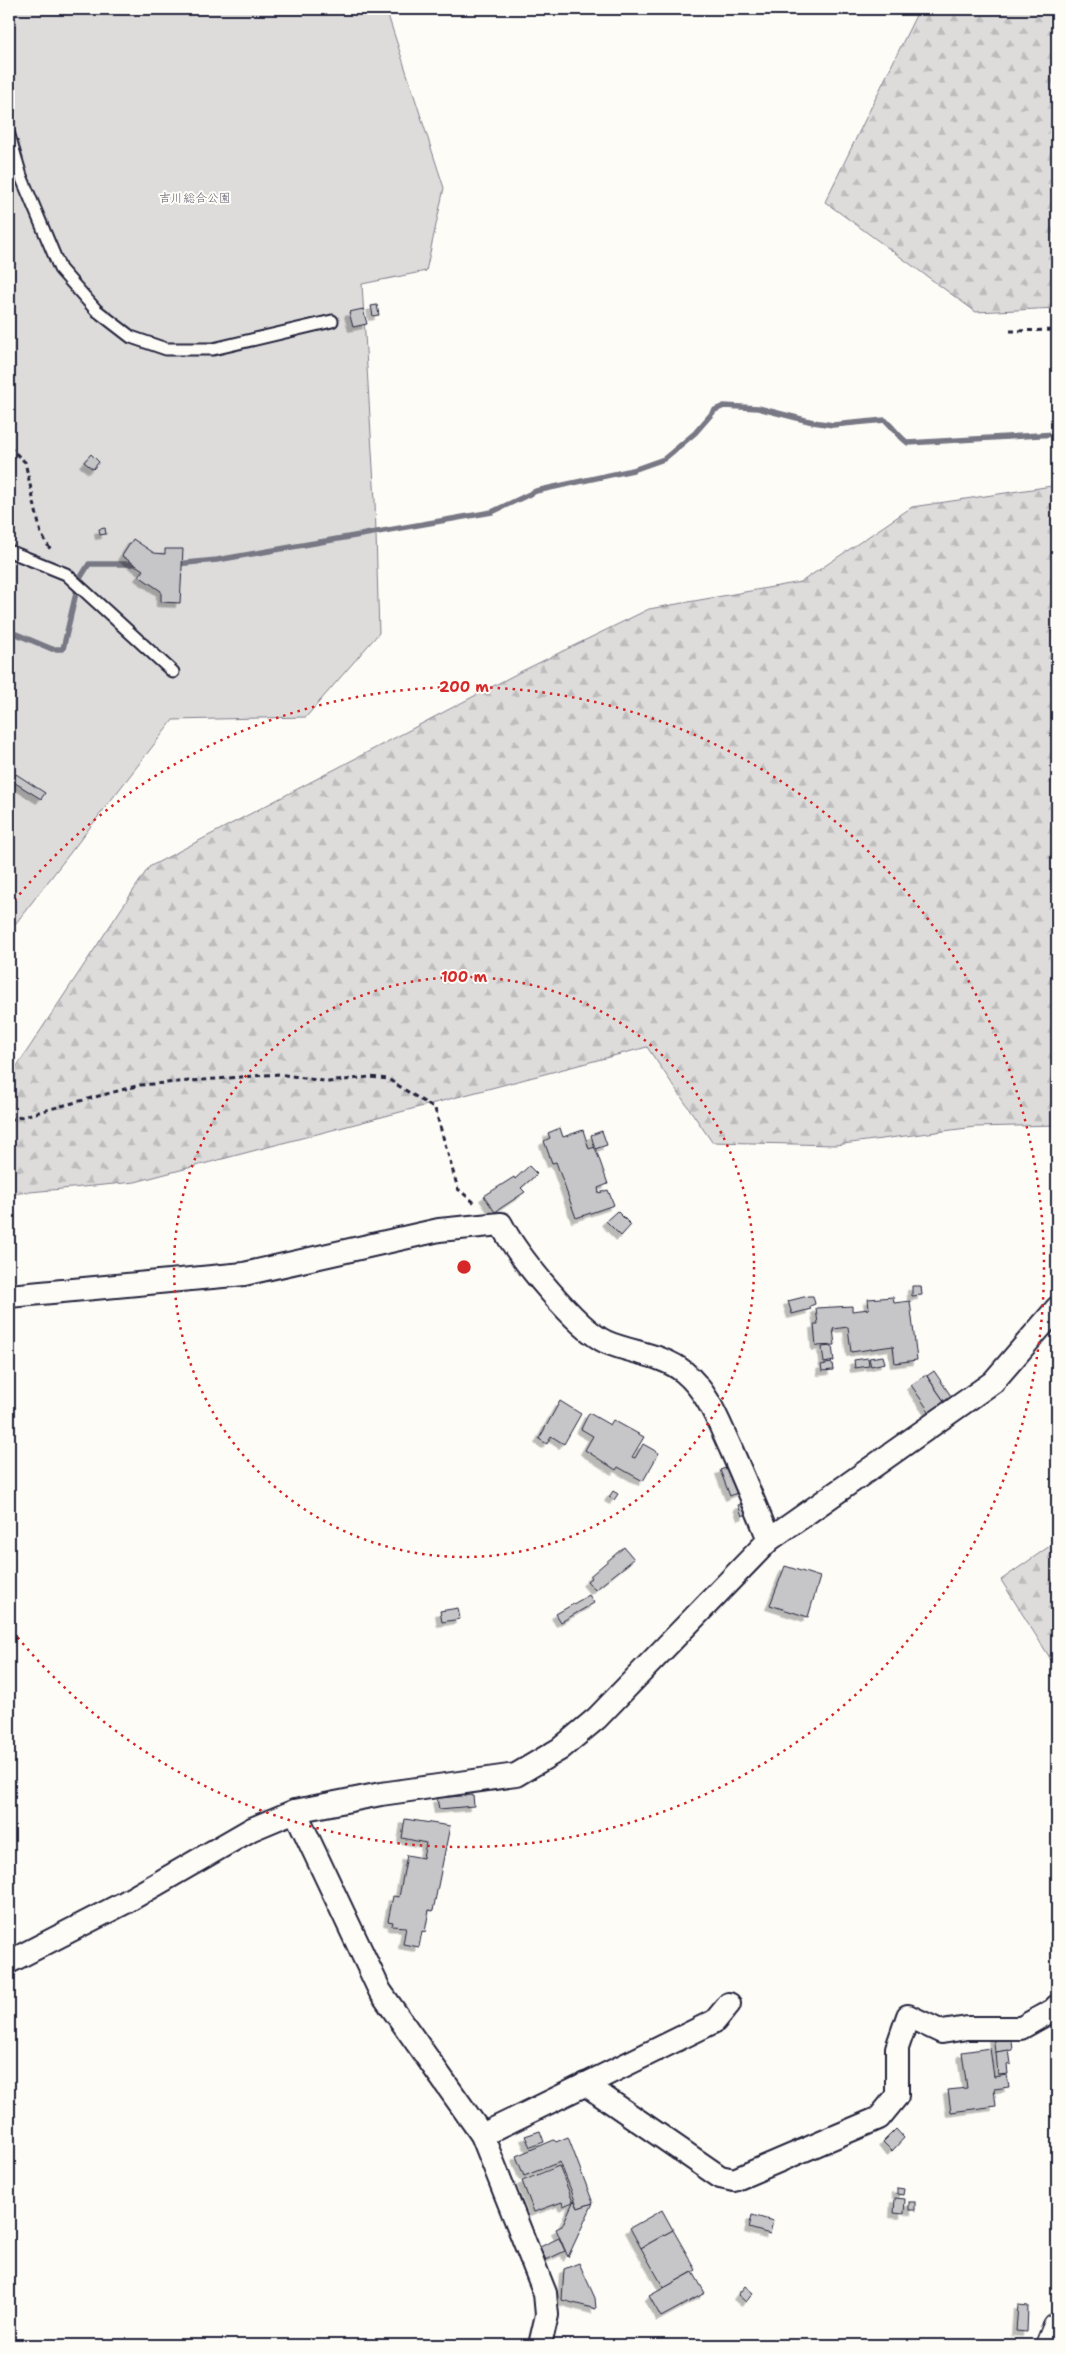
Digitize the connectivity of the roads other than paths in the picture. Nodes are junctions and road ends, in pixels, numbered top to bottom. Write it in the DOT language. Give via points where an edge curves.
graph roads {
  1 [pos="9,135"];
  2 [pos="332,321"];
  3 [pos="9,551"];
  4 [pos="173,672"];
  5 [pos="9,1296"];
  6 [pos="1057,1308"];
  7 [pos="769,1540"];
  8 [pos="295,1811"];
  9 [pos="9,1962"];
  10 [pos="729,2004"];
  11 [pos="1057,2006"];
  12 [pos="585,2084"];
  13 [pos="482,2135"];
  14 [pos="1057,2328"];
  15 [pos="540,2345"];
  16 [pos="1050,2345"];
  1 -- 2 [label="lane" via="21,176 60,269 96,310 131,337 166,349 213,349"];
  3 -- 4 [label="lane" via="66,574"];
  5 -- 7 [label="street" via="244,1274 439,1230 501,1224 511,1242 583,1326 605,1342 670,1362 685,1372 708,1398"];
  6 -- 7 [label="street" via="993,1382"];
  7 -- 8 [label="street" via="597,1718 560,1749 516,1775 381,1794"];
  8 -- 9 [label="street" via="252,1829 124,1903"];
  8 -- 13 [label="street" via="380,1991"];
  10 -- 12 [label="street" via="715,2021"];
  11 -- 12 [label="street" via="1021,2028 967,2028 942,2032 908,2016 897,2048 897,2096 879,2118 734,2180 720,2177"];
  12 -- 13 [label="street"];
  13 -- 15 [label="street" via="545,2293 547,2315"];
  14 -- 16 [label="highway"];
}
